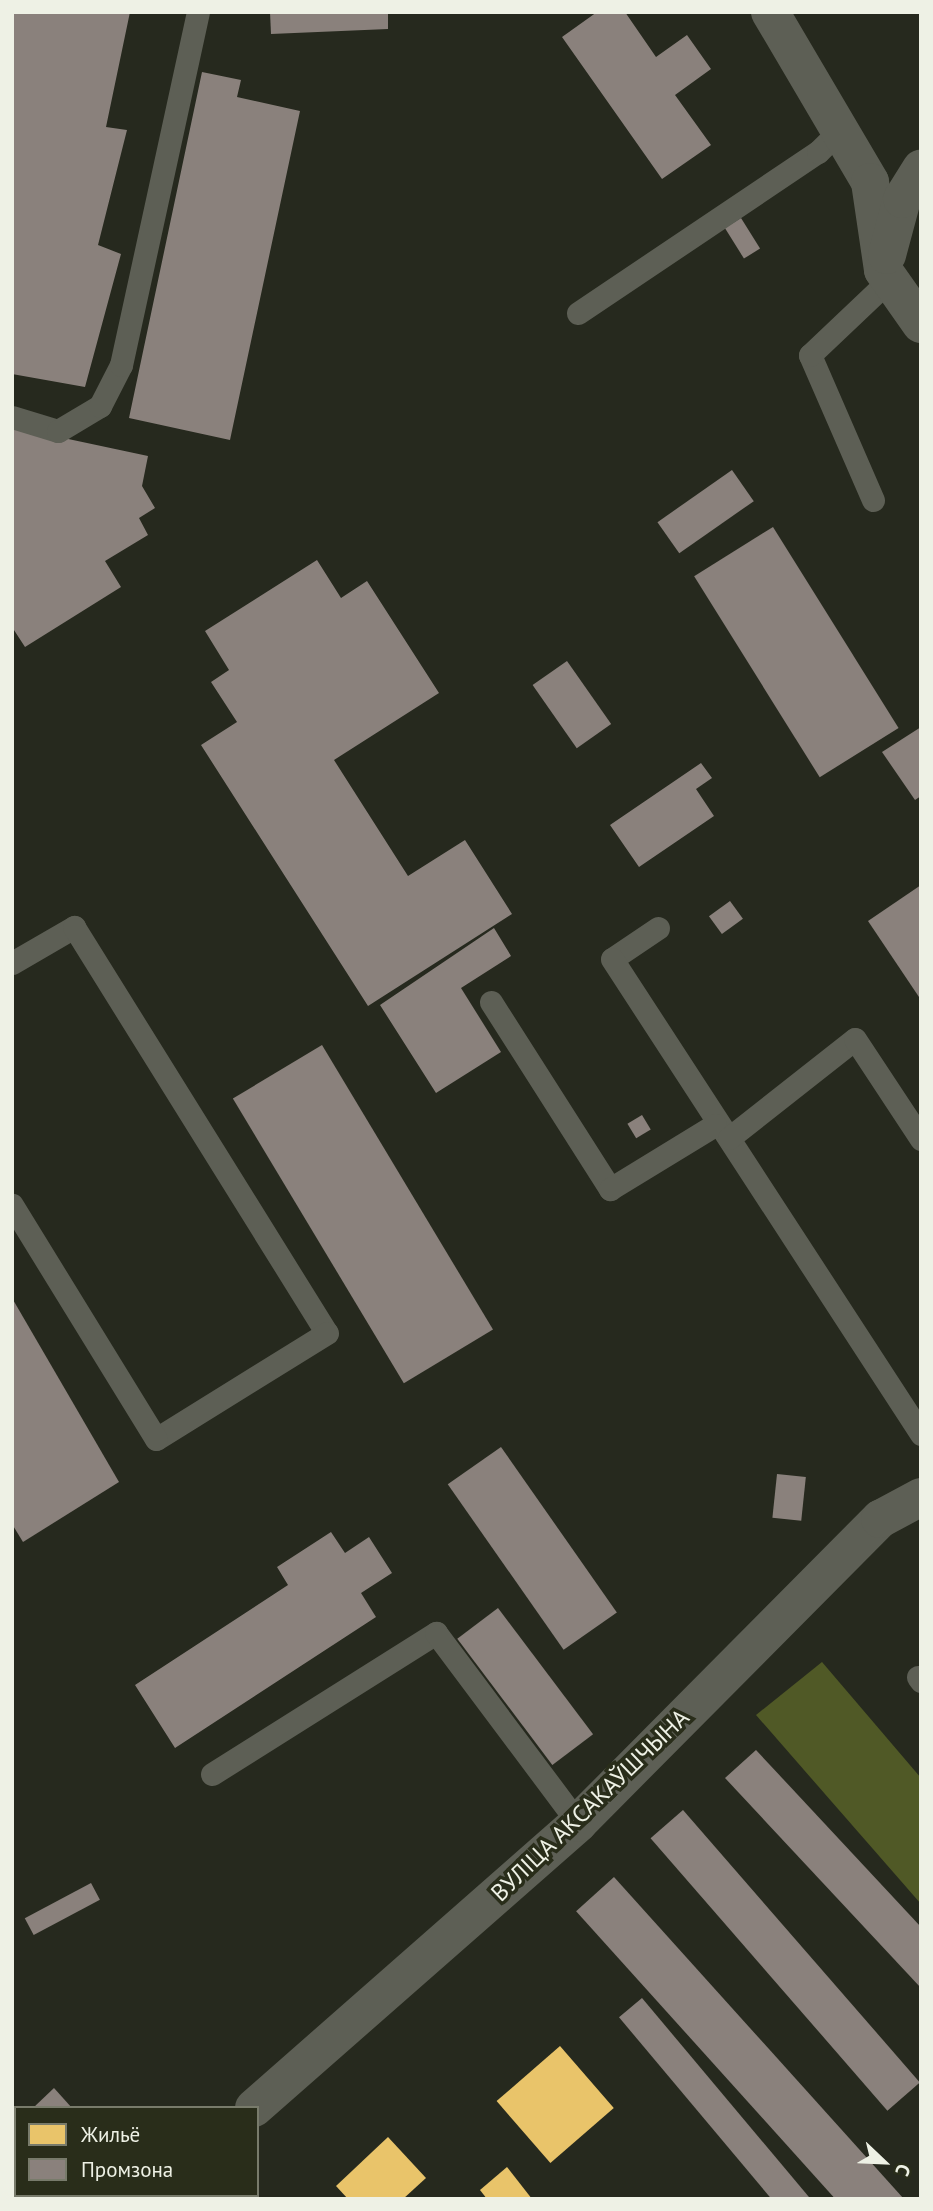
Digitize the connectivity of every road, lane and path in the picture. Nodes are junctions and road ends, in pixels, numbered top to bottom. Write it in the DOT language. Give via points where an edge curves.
graph roads {
  1 [pos="198,12"];
  2 [pos="770,12"];
  3 [pos="840,130"];
  4 [pos="921,169"];
  5 [pos="886,275"];
  6 [pos="578,313"];
  7 [pos="921,324"];
  8 [pos="12,417"];
  9 [pos="873,500"];
  10 [pos="658,928"];
  11 [pos="12,963"];
  12 [pos="491,1002"];
  13 [pos="722,1131"];
  14 [pos="921,1139"];
  15 [pos="12,1205"];
  16 [pos="921,1434"];
  17 [pos="921,1497"];
  18 [pos="212,1774"];
  19 [pos="578,1823"];
  20 [pos="256,2106"];
  1 -- 8 [label="lane" via="121,365 100,406 58,430"];
  2 -- 3 [label="street"];
  3 -- 5 [label="street" via="870,182"];
  3 -- 6 [label="lane" via="818,152"];
  4 -- 5 [label="street" via="902,200"];
  5 -- 7 [label="street"];
  5 -- 9 [label="lane" via="810,355"];
  10 -- 13 [label="lane" via="612,959"];
  11 -- 15 [label="lane" via="74,927 327,1333 156,1438"];
  12 -- 13 [label="lane" via="610,1189"];
  13 -- 14 [label="lane" via="855,1039"];
  13 -- 16 [label="lane"];
  17 -- 19 [label="street, ВУЛІЦА АКСАКАЎШЧЫНА" via="880,1519"];
  18 -- 19 [label="lane" via="436,1633"];
  19 -- 20 [label="street, ВУЛІЦА АКСАКАЎШЧЫНА"];
}
